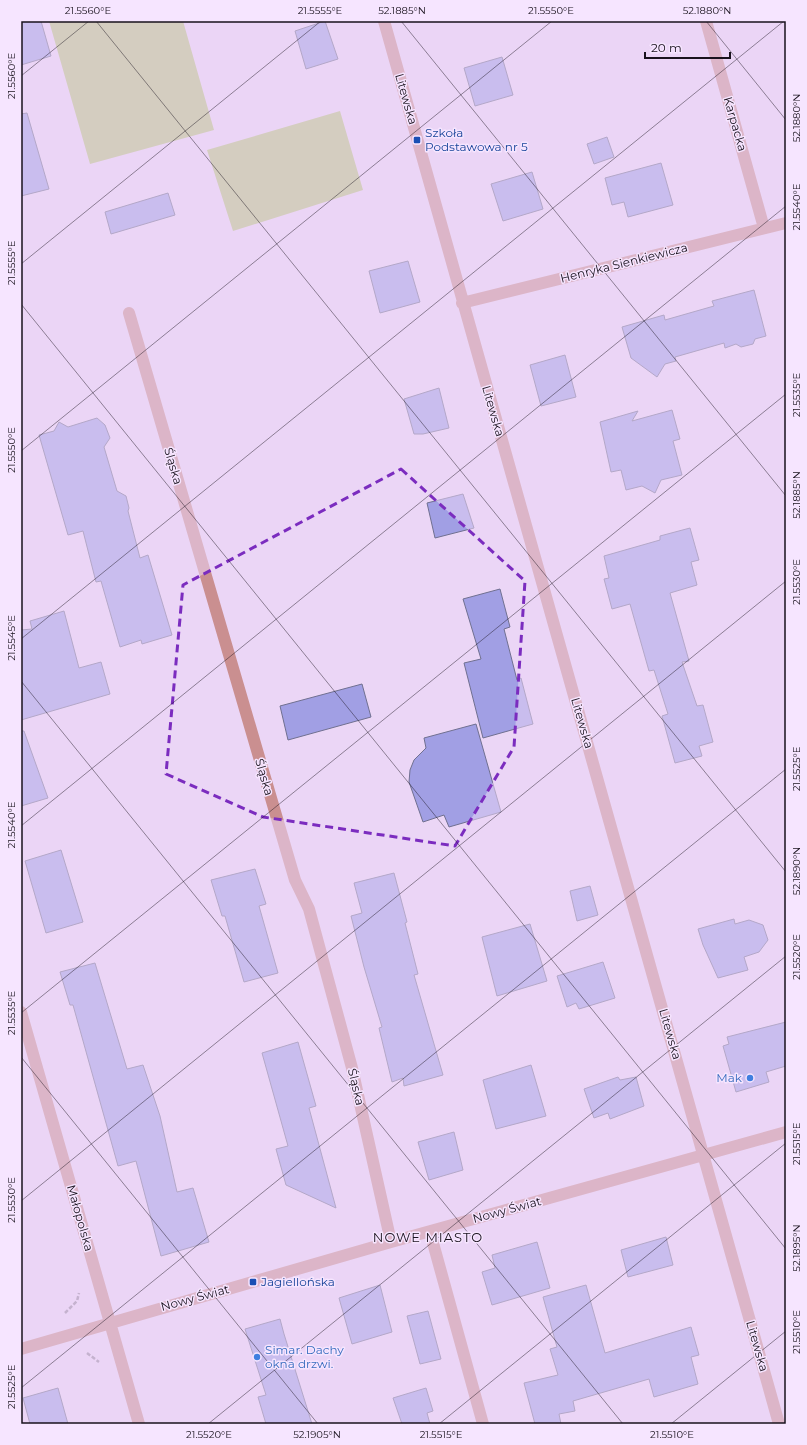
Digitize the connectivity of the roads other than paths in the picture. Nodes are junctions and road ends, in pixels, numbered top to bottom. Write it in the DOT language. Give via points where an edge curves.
graph roads {
  1 [pos="384,21"];
  2 [pos="706,21"];
  3 [pos="786,223"];
  4 [pos="764,228"];
  5 [pos="462,303"];
  6 [pos="128,313"];
  7 [pos="21,1012"];
  8 [pos="786,1132"];
  9 [pos="704,1156"];
  10 [pos="430,1232"];
  11 [pos="390,1242"];
  12 [pos="111,1323"];
  13 [pos="21,1349"];
  14 [pos="139,1424"];
  15 [pos="483,1424"];
  16 [pos="779,1424"];
  1 -- 5 [label="street, Litewska"];
  2 -- 4 [label="street, Karpacka"];
  3 -- 4 [label="street, Henryka Sienkiewicza"];
  4 -- 5 [label="street, Henryka Sienkiewicza"];
  5 -- 9 [label="street, Litewska"];
  6 -- 11 [label="street, Śląska" via="295,880 309,909 352,1068"];
  7 -- 12 [label="street, Małopolska"];
  8 -- 9 [label="street, Nowy Świat"];
  9 -- 10 [label="street, Nowy Świat"];
  9 -- 16 [label="street, Litewska"];
  10 -- 11 [label="street, Nowy Świat"];
  10 -- 15 [label="street"];
  11 -- 12 [label="street, Nowy Świat"];
  12 -- 13 [label="street, Nowy Świat"];
  12 -- 14 [label="street, Małopolska"];
}
